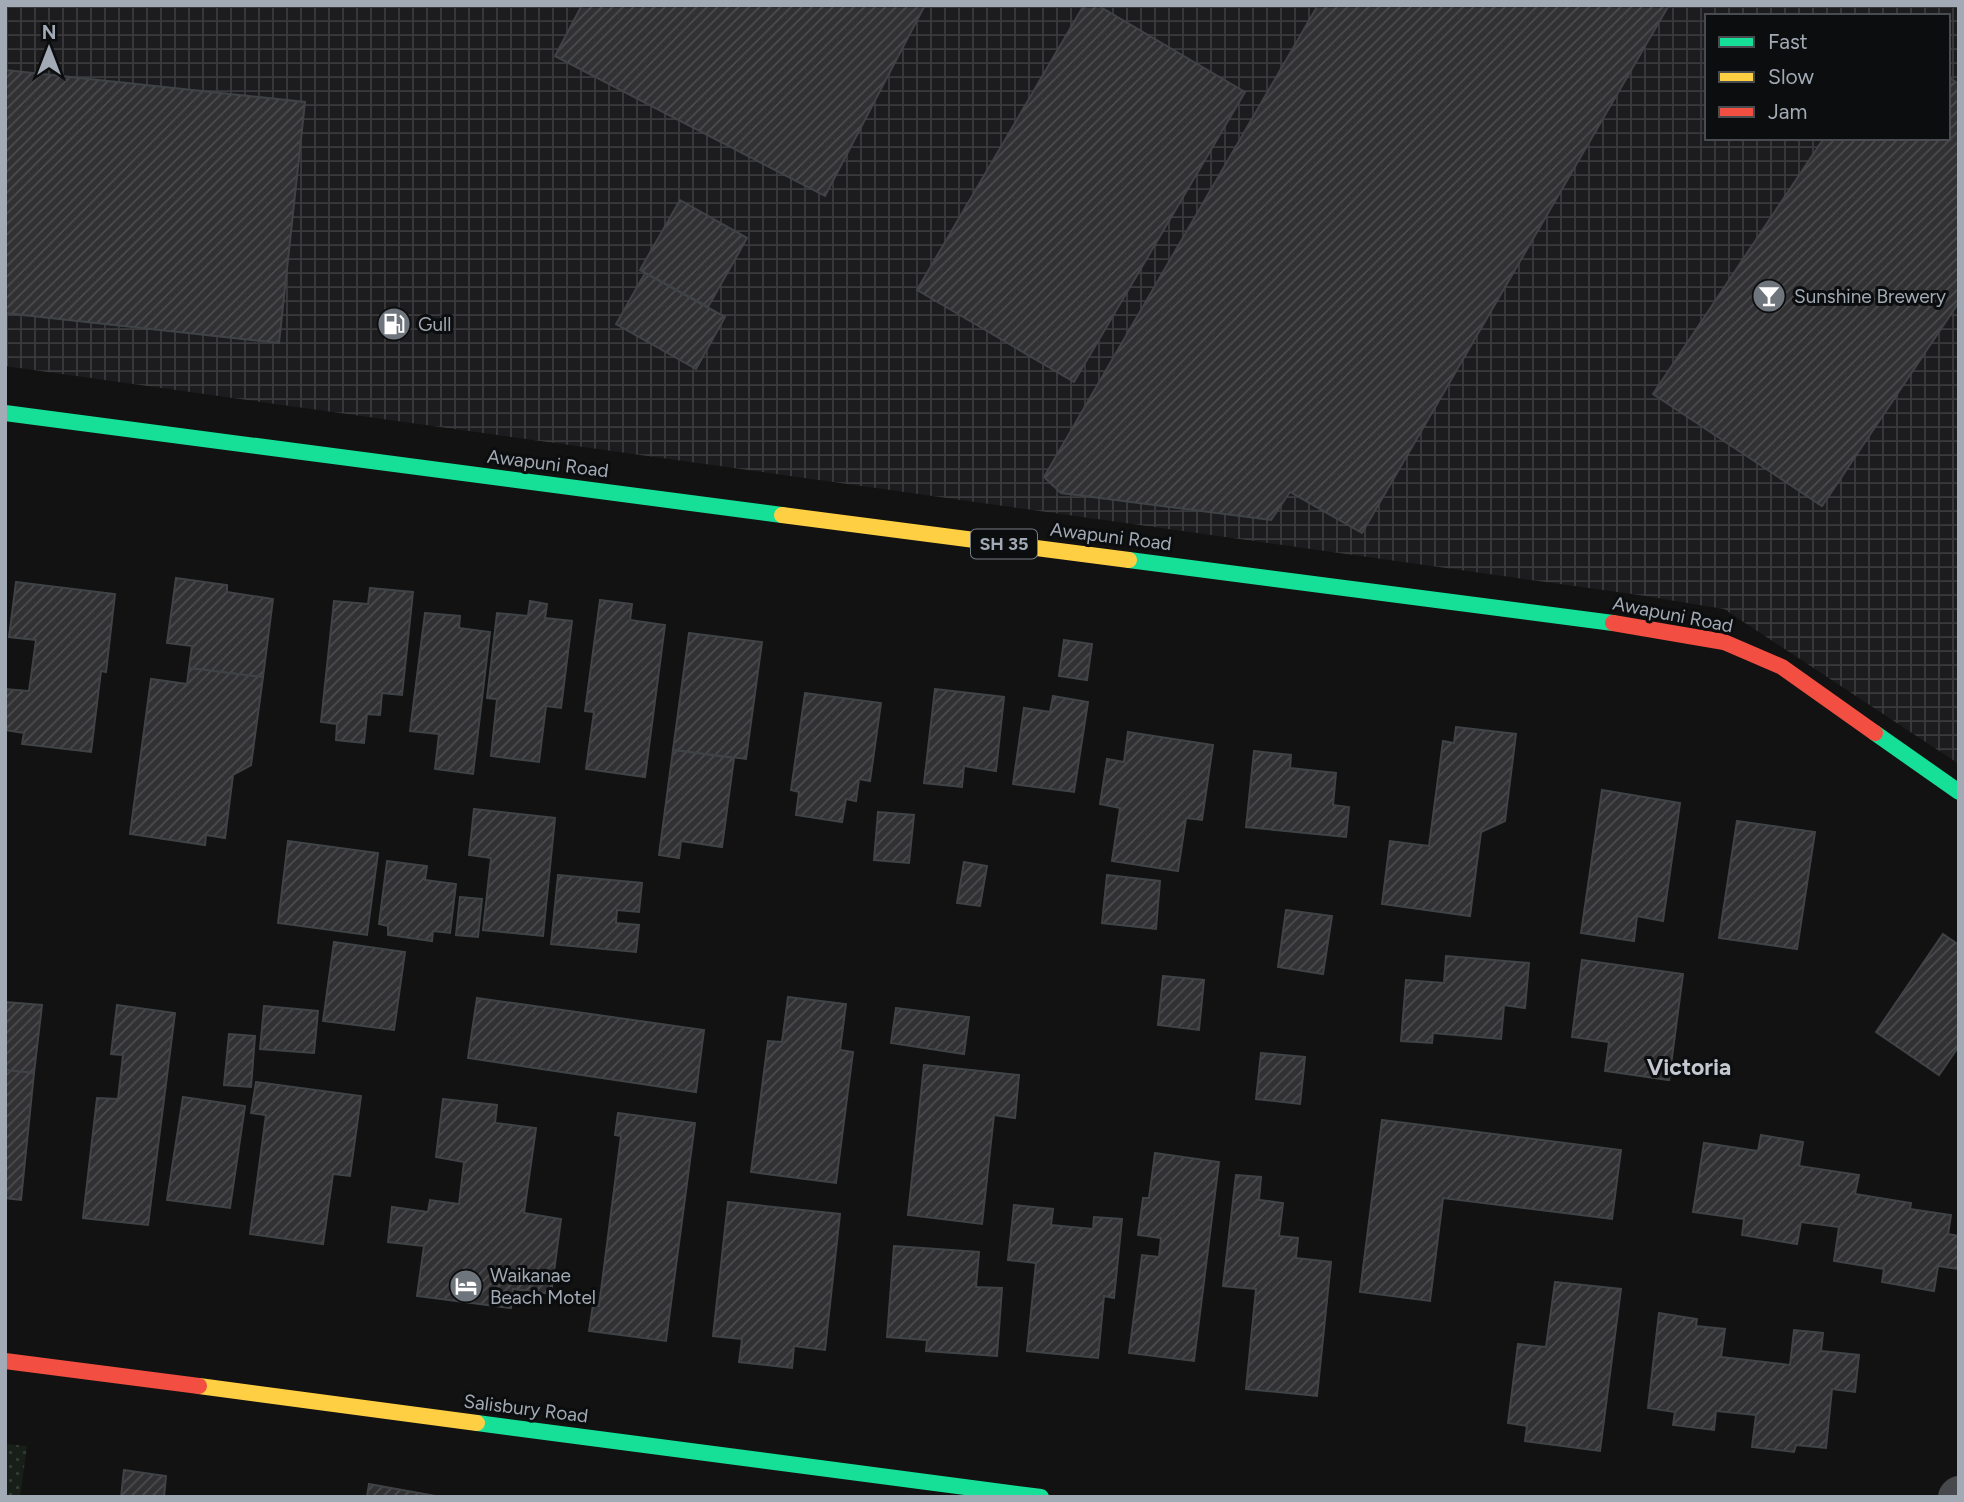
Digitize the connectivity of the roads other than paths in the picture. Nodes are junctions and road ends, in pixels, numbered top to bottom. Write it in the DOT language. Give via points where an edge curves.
graph roads {
  1 [pos="5,413"];
  2 [pos="1959,792"];
  3 [pos="5,1361"];
  4 [pos="1041,1497"];
  1 -- 2 [label="main road, Awapuni Road / SH 35" via="1643,627 1724,642 1782,667"];
  3 -- 4 [label="main road, Salisbury Road"];
}
